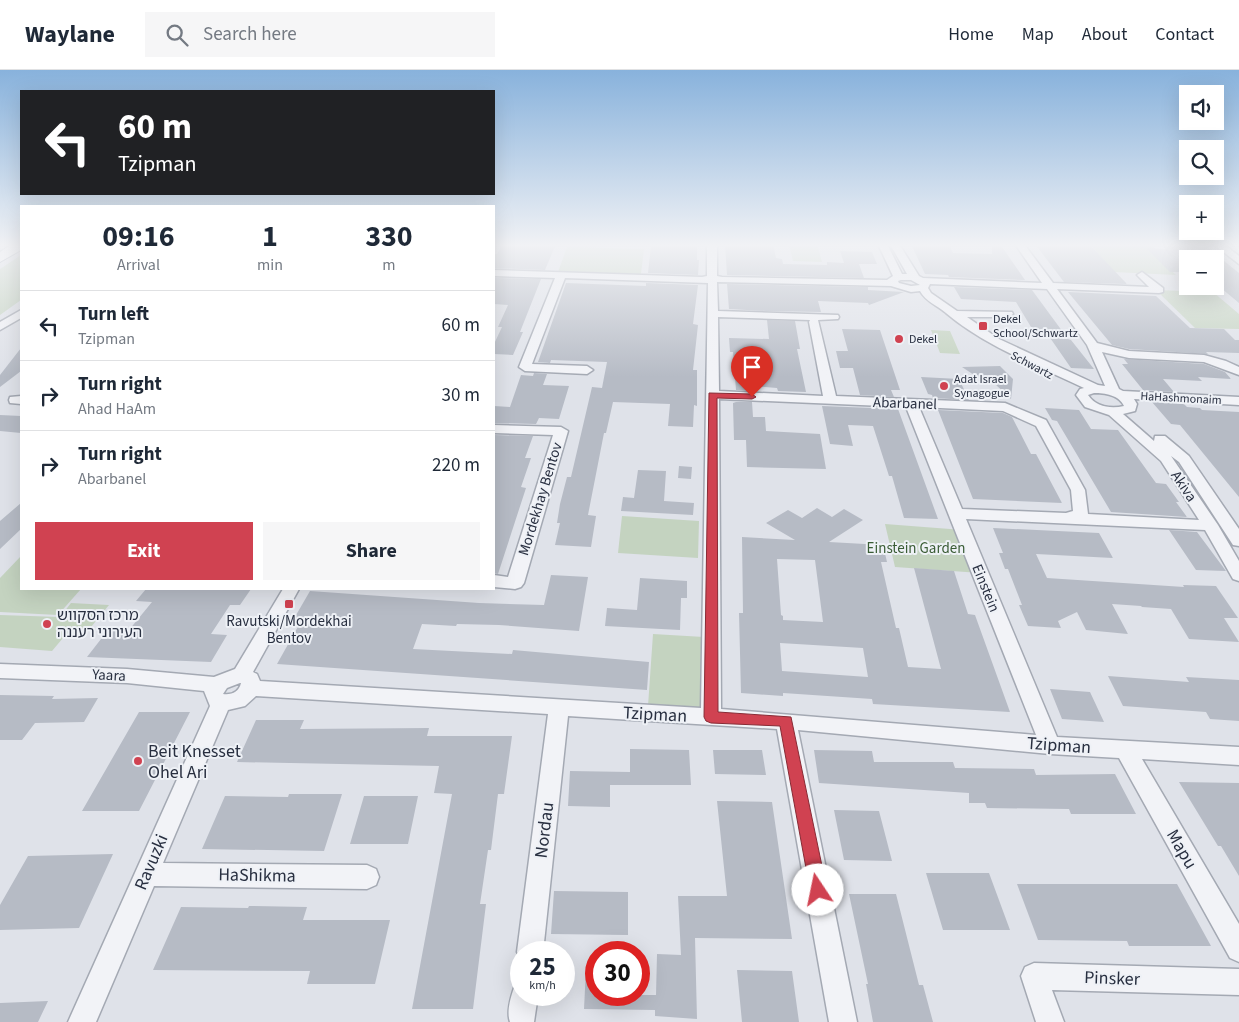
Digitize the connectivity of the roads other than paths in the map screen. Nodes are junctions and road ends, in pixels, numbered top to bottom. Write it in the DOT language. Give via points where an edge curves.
graph roads {
  1 [pos="555,288"];
  2 [pos="713,288"];
  3 [pos="924,288"];
  4 [pos="1047,288"];
  5 [pos="1114,288"];
  6 [pos="1157,288"];
  7 [pos="906,289"];
  8 [pos="20,314"];
  9 [pos="713,314"];
  10 [pos="953,314"];
  11 [pos="1008,314"];
  12 [pos="834,317"];
  13 [pos="814,322"];
  14 [pos="0,328"];
  15 [pos="1093,345"];
  16 [pos="587,370"];
  17 [pos="1239,371"];
  18 [pos="1090,390"];
  19 [pos="1118,394"];
  20 [pos="713,395"];
  21 [pos="830,400"];
  22 [pos="1239,401"];
  23 [pos="912,402"];
  24 [pos="1119,411"];
  25 [pos="495,429"];
  26 [pos="956,514"];
  27 [pos="1068,518"];
  28 [pos="1210,525"];
  29 [pos="1239,541"];
  30 [pos="1239,575"];
  31 [pos="495,581"];
  32 [pos="290,590"];
  33 [pos="0,671"];
  34 [pos="246,682"];
  35 [pos="219,694"];
  36 [pos="559,708"];
  37 [pos="711,717"];
  38 [pos="786,721"];
  39 [pos="1050,745"];
  40 [pos="1126,750"];
  41 [pos="1239,756"];
  42 [pos="146,874"];
  43 [pos="367,877"];
  44 [pos="531,941"];
  45 [pos="1239,949"];
  46 [pos="1239,982"];
  47 [pos="82,1022"];
  48 [pos="843,1022"];
  49 [pos="1050,1022"];
  1 -- 16 [label="street" via="525,367"];
  2 -- 9 [label="street"];
  3 -- 10 [label="street, Schwartz" via="927,295"];
  4 -- 15 [label="street"];
  5 -- 6 [label="street"];
  7 -- 18 [label="street, Schwartz" via="1003,350"];
  8 -- 14 [label="street"];
  9 -- 12 [label="street"];
  9 -- 20 [label="street"];
  10 -- 11 [label="street"];
  10 -- 18 [label="street, Schwartz" via="995,341"];
  13 -- 21 [label="street"];
  15 -- 17 [label="street" via="1120,354 1205,358"];
  15 -- 19 [label="street"];
  18 -- 19 [label="street, HaHashmonaim"];
  18 -- 24 [label="street" via="1082,395 1088,403 1103,410"];
  19 -- 22 [label="street, HaHashmonaim"];
  19 -- 24 [label="street" via="1131,404 1130,408"];
  20 -- 21 [label="street, Abarbanel"];
  20 -- 37 [label="street"];
  21 -- 23 [label="street, Abarbanel"];
  23 -- 26 [label="street, Einstein"];
  23 -- 27 [label="street, Abarbanel" via="1005,407 1041,423 1078,490 1081,514"];
  24 -- 28 [label="street, Akiva" via="1166,458"];
  24 -- 29 [label="street, Akiva" via="1184,459"];
  25 -- 31 [label="street, Mordekhay Bentov" via="561,431 515,583"];
  26 -- 27 [label="street"];
  26 -- 39 [label="street, Einstein"];
  27 -- 28 [label="street"];
  28 -- 30 [label="street, Akiva"];
  32 -- 34 [label="street"];
  33 -- 35 [label="street, Yaara" via="127,676"];
  34 -- 35 [label="street, Yaara" via="242,698 235,702"];
  34 -- 36 [label="street, Tzipman"];
  35 -- 42 [label="street, Ravuzki"];
  36 -- 37 [label="street, Tzipman"];
  36 -- 44 [label="street, Nordau"];
  37 -- 38 [label="street, Tzipman"];
  38 -- 39 [label="street, Tzipman"];
  38 -- 48 [label="street"];
  39 -- 40 [label="street, Tzipman"];
  40 -- 41 [label="street, Tzipman"];
  40 -- 45 [label="street, Mapu"];
  42 -- 43 [label="street, HaShikma"];
  42 -- 47 [label="street, Ravuzki"];
  46 -- 49 [label="street, Pinsker" via="1034,976"];
}
